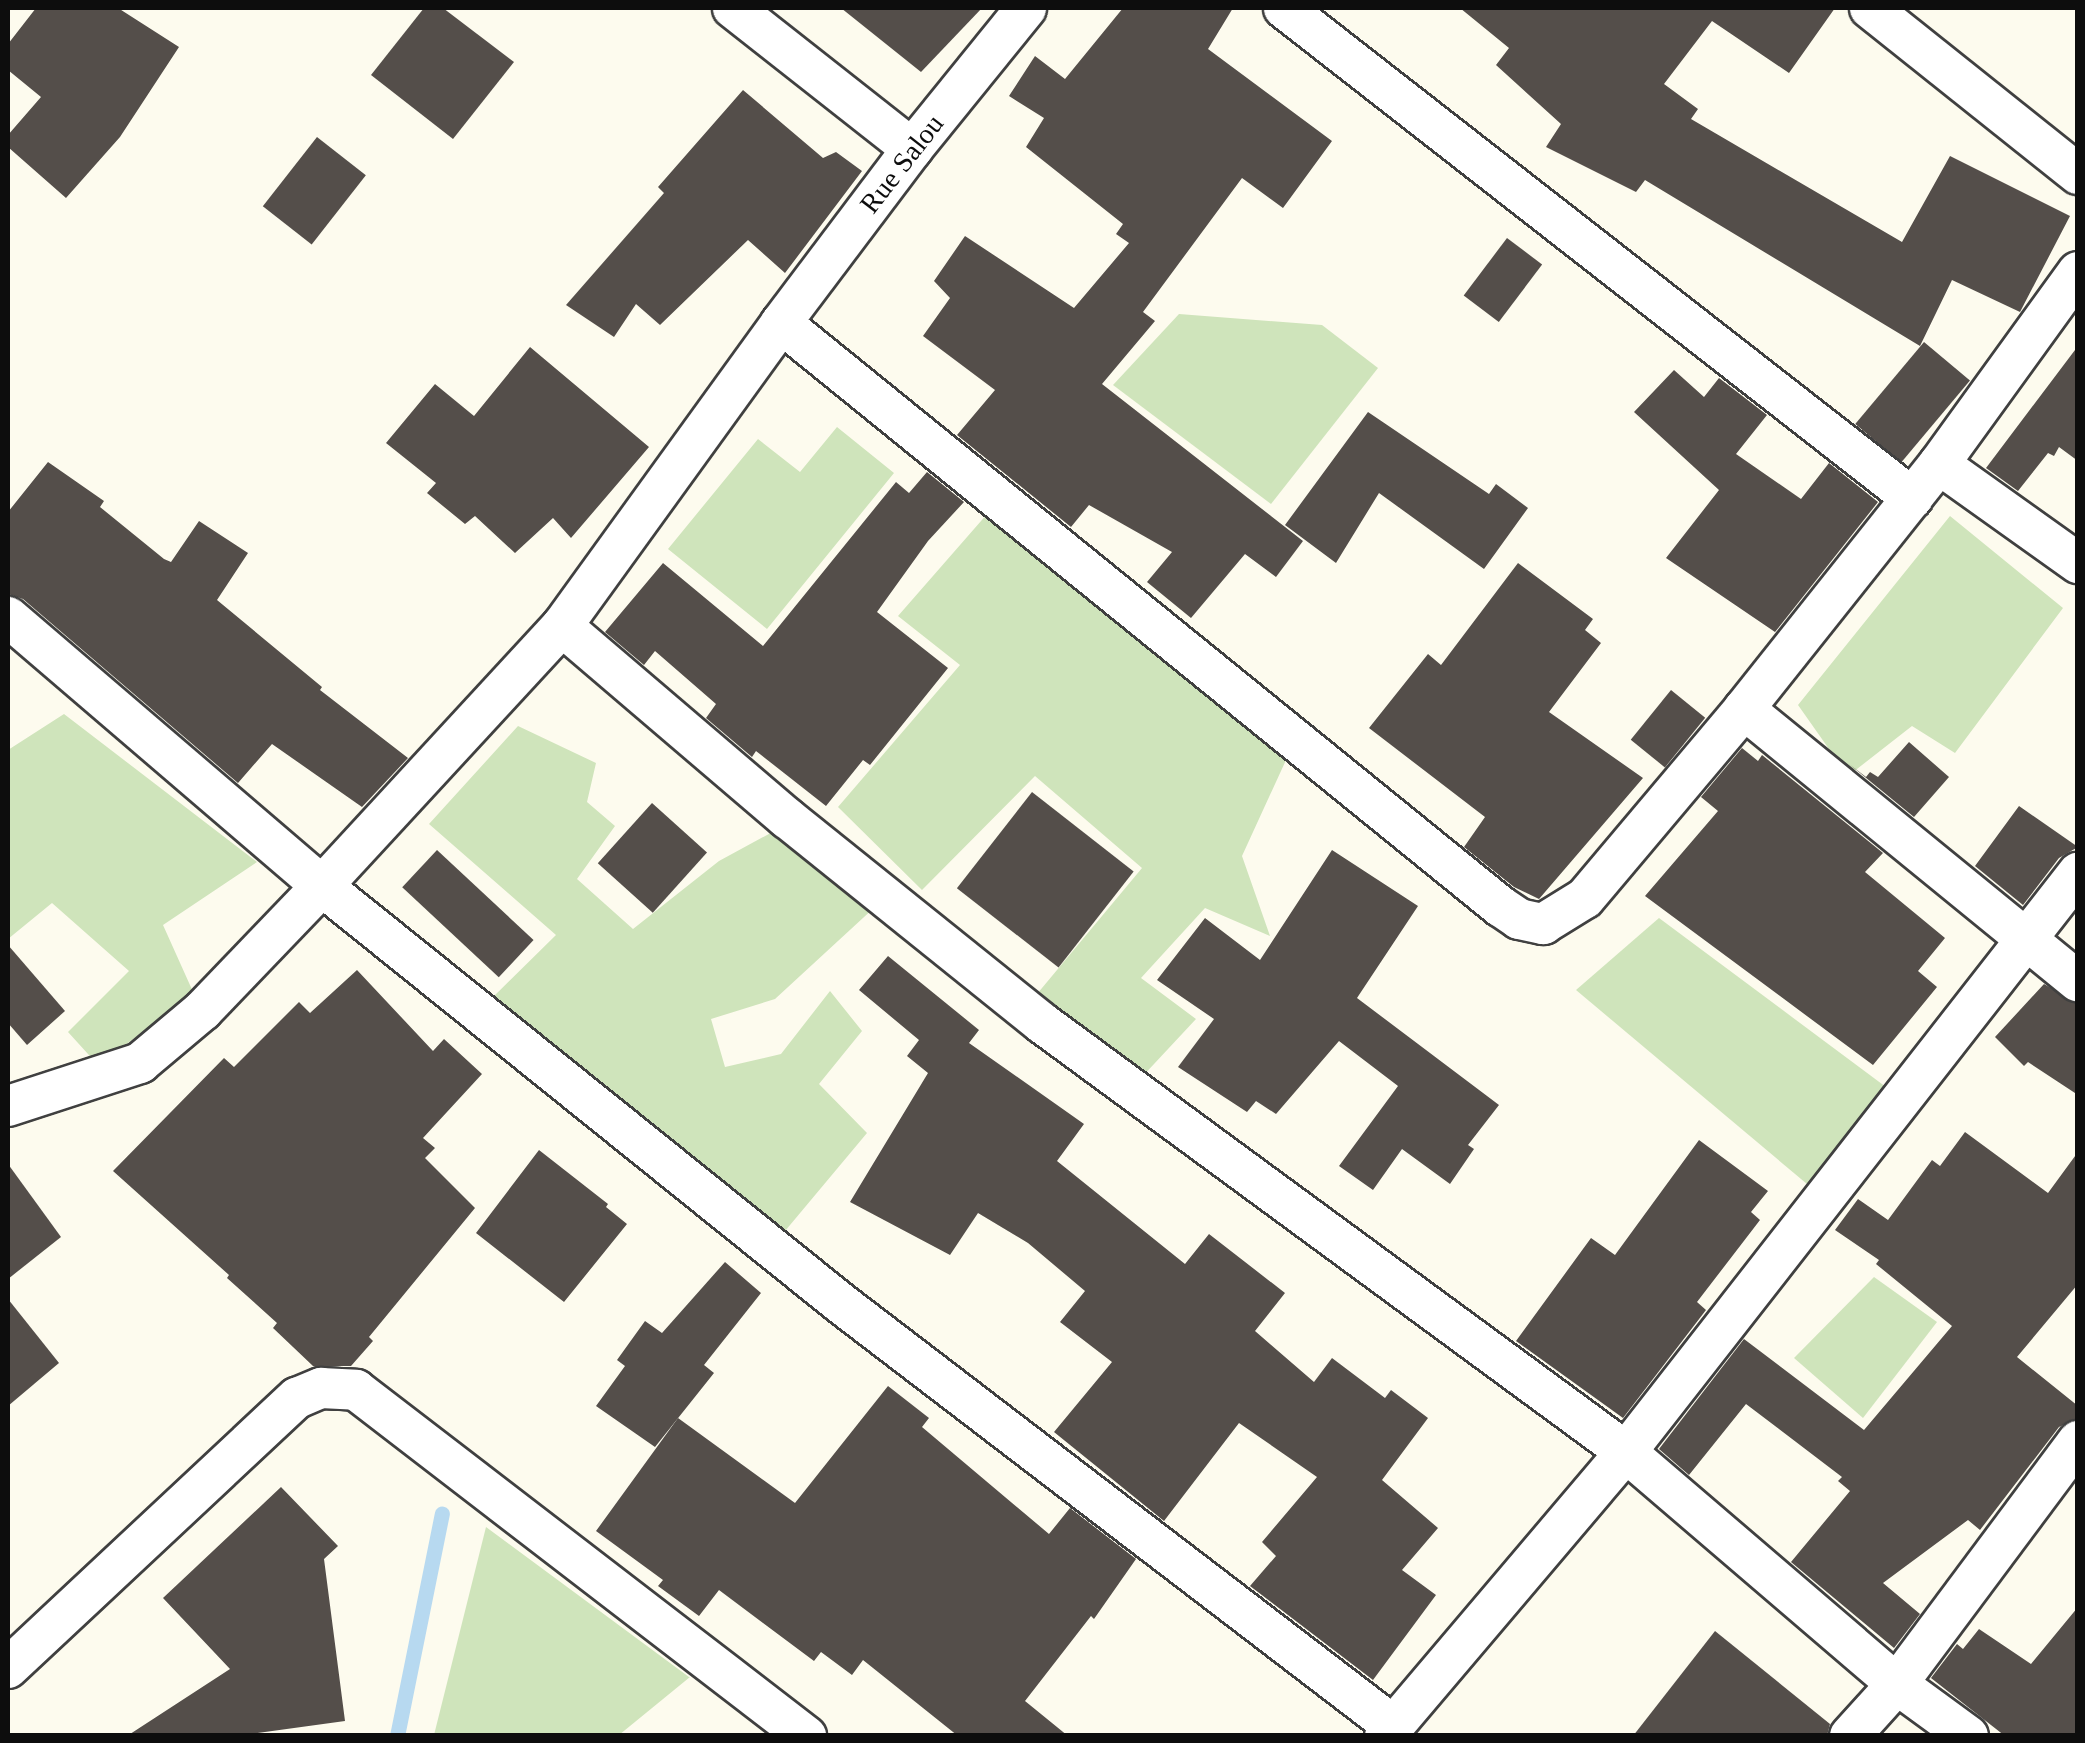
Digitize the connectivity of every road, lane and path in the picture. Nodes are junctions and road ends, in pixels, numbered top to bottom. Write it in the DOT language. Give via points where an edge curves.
graph roads {
  1 [pos="732,8"];
  2 [pos="1026,8"];
  3 [pos="1284,8"];
  4 [pos="1870,8"];
  5 [pos="912,149"];
  6 [pos="2078,174"];
  7 [pos="2078,272"];
  8 [pos="780,323"];
  9 [pos="1939,464"];
  10 [pos="1912,498"];
  11 [pos="2078,564"];
  12 [pos="8,617"];
  13 [pos="562,626"];
  14 [pos="1744,709"];
  15 [pos="2078,873"];
  16 [pos="322,886"];
  17 [pos="2026,941"];
  18 [pos="2078,981"];
  19 [pos="8,1106"];
  20 [pos="2078,1441"];
  21 [pos="1626,1452"];
  22 [pos="8,1668"];
  23 [pos="1897,1684"];
  24 [pos="1388,1730"];
  25 [pos="806,1736"];
  26 [pos="1850,1736"];
  27 [pos="1968,1736"];
  1 -- 5 [label="street"];
  2 -- 5 [label="street, Rue Salou"];
  3 -- 10 [label="street"];
  4 -- 6 [label="street"];
  5 -- 8 [label="street, Rue Salou"];
  7 -- 9 [label="street"];
  8 -- 13 [label="street, Rue Salou"];
  8 -- 14 [label="street" via="1519,919 1543,924 1586,898"];
  9 -- 10 [label="street"];
  9 -- 11 [label="street"];
  10 -- 14 [label="street"];
  12 -- 16 [label="street"];
  13 -- 16 [label="street, Rue Salou"];
  13 -- 21 [label="street" via="1042,1023"];
  14 -- 17 [label="street"];
  15 -- 17 [label="street"];
  16 -- 19 [label="street, Rue Salou" via="203,1010 140,1063"];
  16 -- 24 [label="street" via="843,1305"];
  17 -- 18 [label="street"];
  17 -- 21 [label="street"];
  20 -- 23 [label="street"];
  21 -- 23 [label="street"];
  21 -- 24 [label="street"];
  22 -- 25 [label="street" via="297,1398 321,1388 356,1390"];
  23 -- 26 [label="street"];
  23 -- 27 [label="street"];
}
